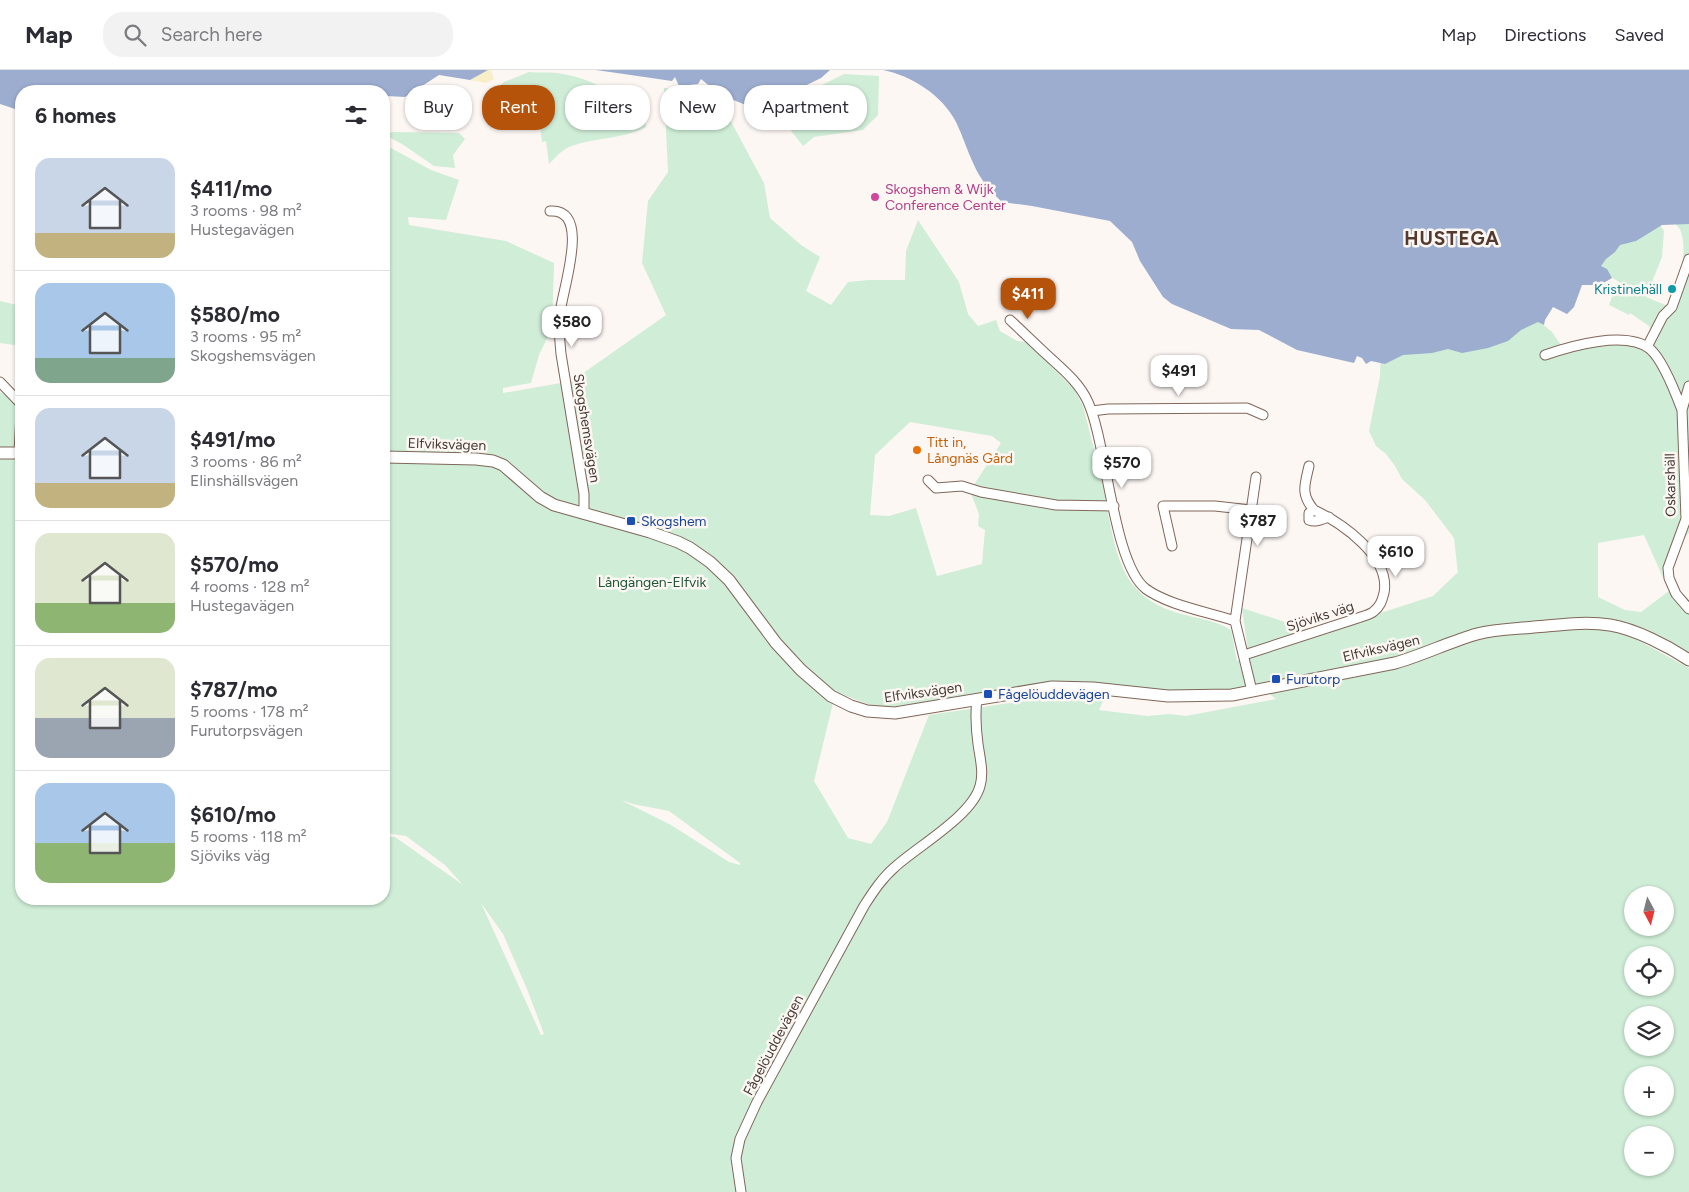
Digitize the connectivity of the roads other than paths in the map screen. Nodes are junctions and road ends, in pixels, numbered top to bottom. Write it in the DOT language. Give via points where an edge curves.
graph roads {
  1 [pos="550,211"];
  2 [pos="1689,259"];
  3 [pos="1010,320"];
  4 [pos="1647,347"];
  5 [pos="1545,355"];
  6 [pos="0,382"];
  7 [pos="1689,386"];
  8 [pos="15,398"];
  9 [pos="1682,410"];
  10 [pos="1092,411"];
  11 [pos="1263,415"];
  12 [pos="0,453"];
  13 [pos="15,453"];
  14 [pos="390,457"];
  15 [pos="1308,466"];
  16 [pos="1256,477"];
  17 [pos="928,480"];
  18 [pos="1114,506"];
  19 [pos="1251,510"];
  20 [pos="584,514"];
  21 [pos="1172,546"];
  22 [pos="1689,610"];
  23 [pos="1235,620"];
  24 [pos="1244,655"];
  25 [pos="1689,660"];
  26 [pos="1252,690"];
  27 [pos="977,698"];
  28 [pos="741,1192"];
  1 -- 20 [label="street, Skogshemsvägen" via="560,212 572,231 560,335 584,494"];
  2 -- 4 [label="street" via="1672,307 1663,316"];
  3 -- 10 [label="street" via="1082,390"];
  4 -- 5 [label="street" via="1634,342 1607,341 1573,346"];
  4 -- 9 [label="street" via="1670,381"];
  6 -- 8 [label="street"];
  7 -- 9 [label="street"];
  9 -- 22 [label="street, Oskarshäll" via="1686,519 1668,568 1676,594"];
  10 -- 11 [label="street" via="1247,408"];
  10 -- 18 [label="street"];
  12 -- 13 [label="street"];
  14 -- 20 [label="street, Elfviksvägen" via="476,458 493,462 503,465 546,502"];
  15 -- 24 [label="street, Sjöviks väg" via="1305,495 1314,510 1342,526 1373,556 1384,581 1382,602 1373,612 1358,618"];
  16 -- 19 [label="street"];
  17 -- 18 [label="street" via="936,488 962,486 1056,505"];
  18 -- 23 [label="street" via="1124,553 1144,588 1164,599"];
  19 -- 21 [label="street" via="1163,506"];
  19 -- 23 [label="street"];
  20 -- 27 [label="street, Elfviksvägen" via="665,536 701,555 729,580 789,658 840,701 885,714"];
  23 -- 24 [label="street"];
  24 -- 26 [label="street"];
  25 -- 26 [label="street, Elfviksvägen" via="1622,628 1574,624 1482,633 1416,657"];
  26 -- 27 [label="street, Elfviksvägen" via="1227,695 1168,696 1052,687"];
  27 -- 28 [label="street, Fågelöuddevägen" via="975,716 982,778 978,792 953,821 894,867 864,906 740,1139 736,1158"];
}
